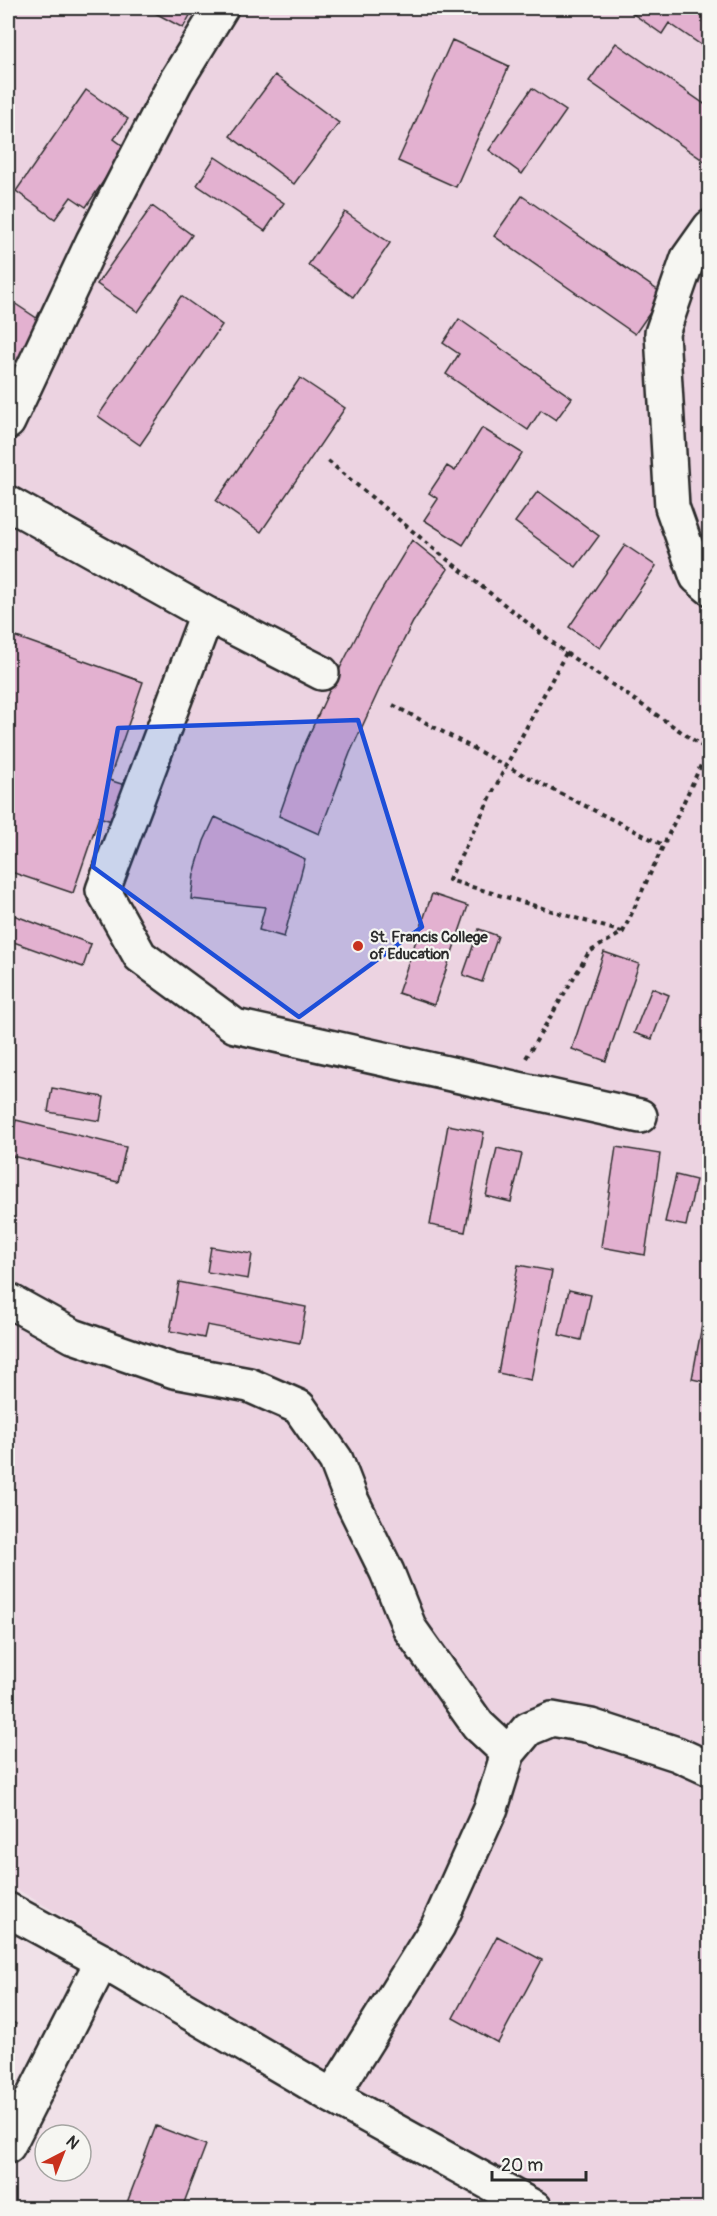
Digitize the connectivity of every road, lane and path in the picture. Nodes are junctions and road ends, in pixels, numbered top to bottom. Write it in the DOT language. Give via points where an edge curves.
graph roads {
  1 [pos="221,8"];
  2 [pos="710,227"];
  3 [pos="8,422"];
  4 [pos="328,461"];
  5 [pos="8,503"];
  6 [pos="710,588"];
  7 [pos="207,614"];
  8 [pos="566,653"];
  9 [pos="322,673"];
  10 [pos="393,705"];
  11 [pos="506,766"];
  12 [pos="663,845"];
  13 [pos="623,932"];
  14 [pos="508,1087"];
  15 [pos="640,1116"];
  16 [pos="8,1300"];
  17 [pos="508,1753"];
  18 [pos="710,1769"];
  19 [pos="8,1910"];
  20 [pos="102,1961"];
  21 [pos="332,2096"];
  22 [pos="8,2146"];
  23 [pos="535,2208"];
  1 -- 3 [label="main road" via="176,81 103,221"];
  2 -- 6 [label="main road" via="688,258 662,333 672,507 697,577"];
  4 -- 8 [label="path"];
  5 -- 7 [label="main road"];
  7 -- 9 [label="main road"];
  7 -- 14 [label="main road" via="103,890 140,956 235,1026"];
  8 -- 11 [label="path"];
  8 -- 12 [label="path" via="708,750"];
  10 -- 11 [label="path"];
  11 -- 12 [label="path"];
  11 -- 13 [label="path" via="449,880"];
  12 -- 13 [label="path"];
  13 -- 14 [label="path" via="589,952"];
  14 -- 15 [label="main road"];
  16 -- 17 [label="main road" via="73,1336 174,1371 249,1385 299,1407 336,1460 410,1629 478,1725"];
  17 -- 18 [label="main road" via="528,1729 552,1719 591,1726"];
  17 -- 21 [label="main road" via="491,1808 438,1926"];
  19 -- 20 [label="main road"];
  20 -- 21 [label="main road"];
  20 -- 22 [label="main road"];
  21 -- 23 [label="main road"];
}
